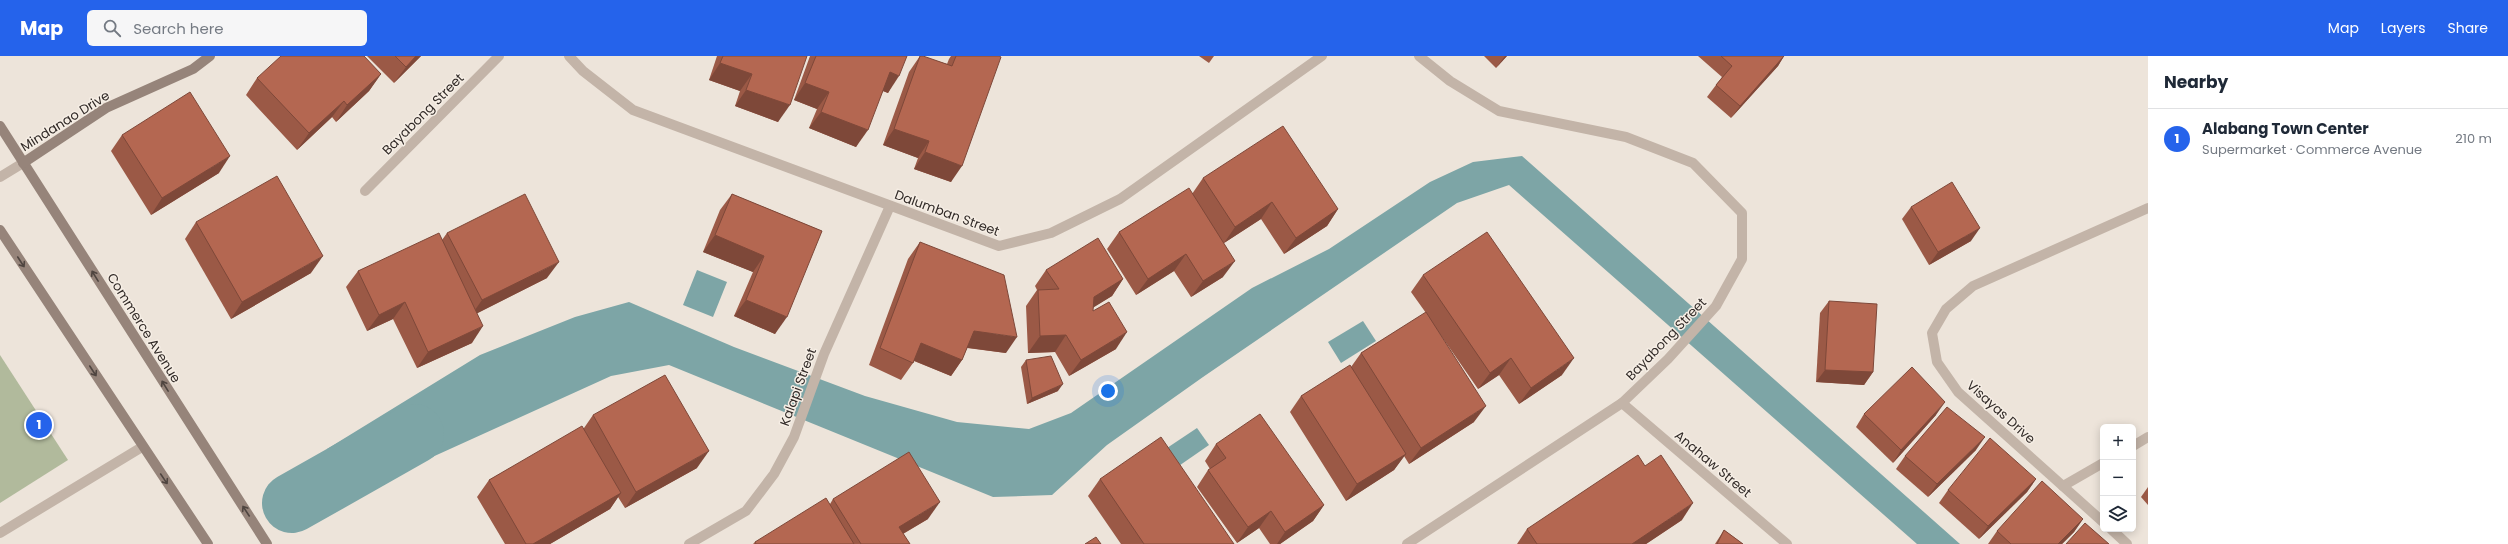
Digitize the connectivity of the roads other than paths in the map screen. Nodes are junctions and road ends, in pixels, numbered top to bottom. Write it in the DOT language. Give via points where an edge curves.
graph roads {
  1 [pos="210,56"];
  2 [pos="499,56"];
  3 [pos="569,56"];
  4 [pos="1322,56"];
  5 [pos="1419,56"];
  6 [pos="0,126"];
  7 [pos="23,163"];
  8 [pos="0,178"];
  9 [pos="365,191"];
  10 [pos="890,206"];
  11 [pos="2148,208"];
  12 [pos="0,230"];
  13 [pos="1622,403"];
  14 [pos="2148,437"];
  15 [pos="2136,444"];
  16 [pos="142,447"];
  17 [pos="2100,465"];
  18 [pos="2063,486"];
  19 [pos="2100,519"];
  20 [pos="2114,532"];
  21 [pos="0,533"];
  22 [pos="208,544"];
  23 [pos="267,544"];
  24 [pos="689,544"];
  25 [pos="1407,544"];
  26 [pos="1788,544"];
  27 [pos="2127,544"];
  1 -- 7 [label="main road, Mindanao Drive" via="193,68 106,108"];
  2 -- 9 [label="street, Bayabong Street"];
  3 -- 10 [label="street, Dalumban Street" via="583,72 633,110"];
  4 -- 10 [label="street, Dalumban Street" via="1120,199 1051,233 999,246"];
  5 -- 13 [label="street, Bayabong Street" via="1450,81 1499,111 1626,137 1693,163 1742,213 1742,258 1716,306 1668,359"];
  6 -- 7 [label="main road, Commerce Avenue"];
  7 -- 8 [label="street, Mindanao Drive"];
  23 -- 7 [label="main road, Commerce Avenue, one-way"];
  10 -- 24 [label="street, Kalapi Street" via="824,354 794,437 774,474 746,511"];
  11 -- 18 [label="street, Visayas Drive" via="1973,286 1946,309 1932,333 1937,362 1958,392"];
  12 -- 16 [label="main road, one-way"];
  13 -- 25 [label="street, Bayabong Street"];
  13 -- 26 [label="street, Anahaw Street"];
  14 -- 15 [label="street"];
  16 -- 21 [label="street"];
  16 -- 22 [label="main road, one-way"];
  17 -- 18 [label="street"];
  18 -- 19 [label="street, Visayas Drive"];
  20 -- 27 [label="street"];
}
